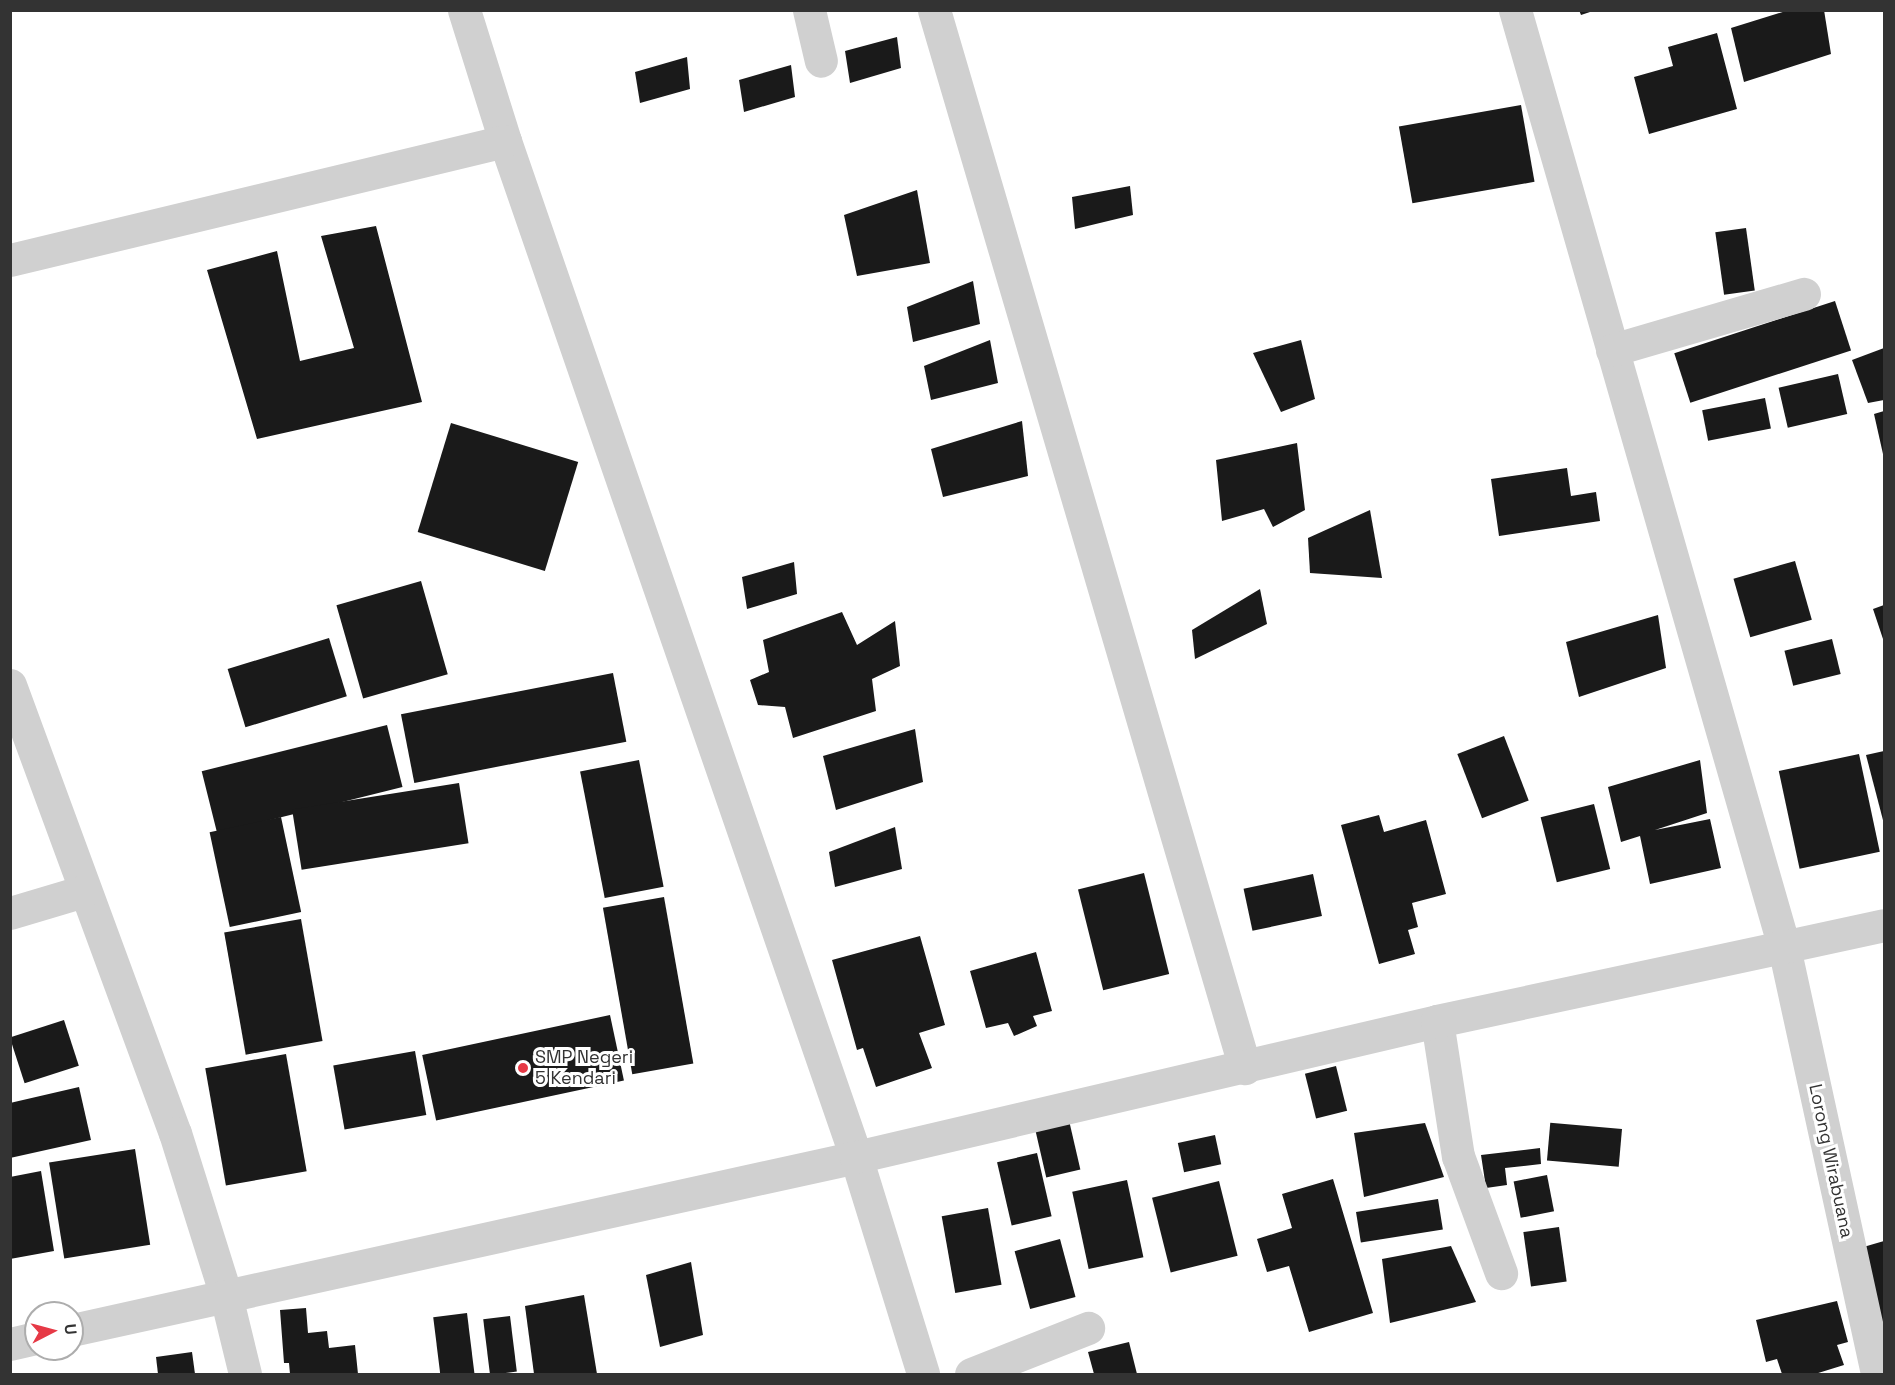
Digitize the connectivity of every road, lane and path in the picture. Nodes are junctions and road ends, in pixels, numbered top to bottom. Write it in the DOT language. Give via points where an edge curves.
graph roads {
  1 [pos="464,10"];
  2 [pos="809,10"];
  3 [pos="934,10"];
  4 [pos="1515,10"];
  5 [pos="821,61"];
  6 [pos="506,141"];
  7 [pos="10,260"];
  8 [pos="1804,294"];
  9 [pos="1612,350"];
  10 [pos="10,685"];
  11 [pos="20,743"];
  12 [pos="84,891"];
  13 [pos="10,913"];
  14 [pos="1884,925"];
  15 [pos="1784,947"];
  16 [pos="1437,1021"];
  17 [pos="1245,1068"];
  18 [pos="856,1157"];
  19 [pos="1501,1273"];
  20 [pos="226,1296"];
  21 [pos="84,1327"];
  22 [pos="1088,1328"];
  23 [pos="245,1374"];
  24 [pos="923,1374"];
  25 [pos="971,1374"];
  26 [pos="1877,1374"];
  1 -- 6 [label="street"];
  2 -- 5 [label="street"];
  3 -- 17 [label="street"];
  4 -- 9 [label="street, Lorong Wirabuana"];
  6 -- 7 [label="street"];
  6 -- 18 [label="street"];
  8 -- 9 [label="street"];
  9 -- 15 [label="street, Lorong Wirabuana"];
  10 -- 11 [label="street"];
  11 -- 12 [label="street"];
  12 -- 13 [label="street"];
  12 -- 20 [label="street" via="176,1133"];
  14 -- 15 [label="street"];
  15 -- 16 [label="street"];
  15 -- 26 [label="street, Lorong Wirabuana"];
  16 -- 17 [label="street"];
  16 -- 19 [label="street" via="1458,1156"];
  17 -- 18 [label="street"];
  18 -- 20 [label="street"];
  18 -- 24 [label="street"];
  20 -- 21 [label="street"];
  20 -- 23 [label="street"];
  22 -- 25 [label="street"];
}
